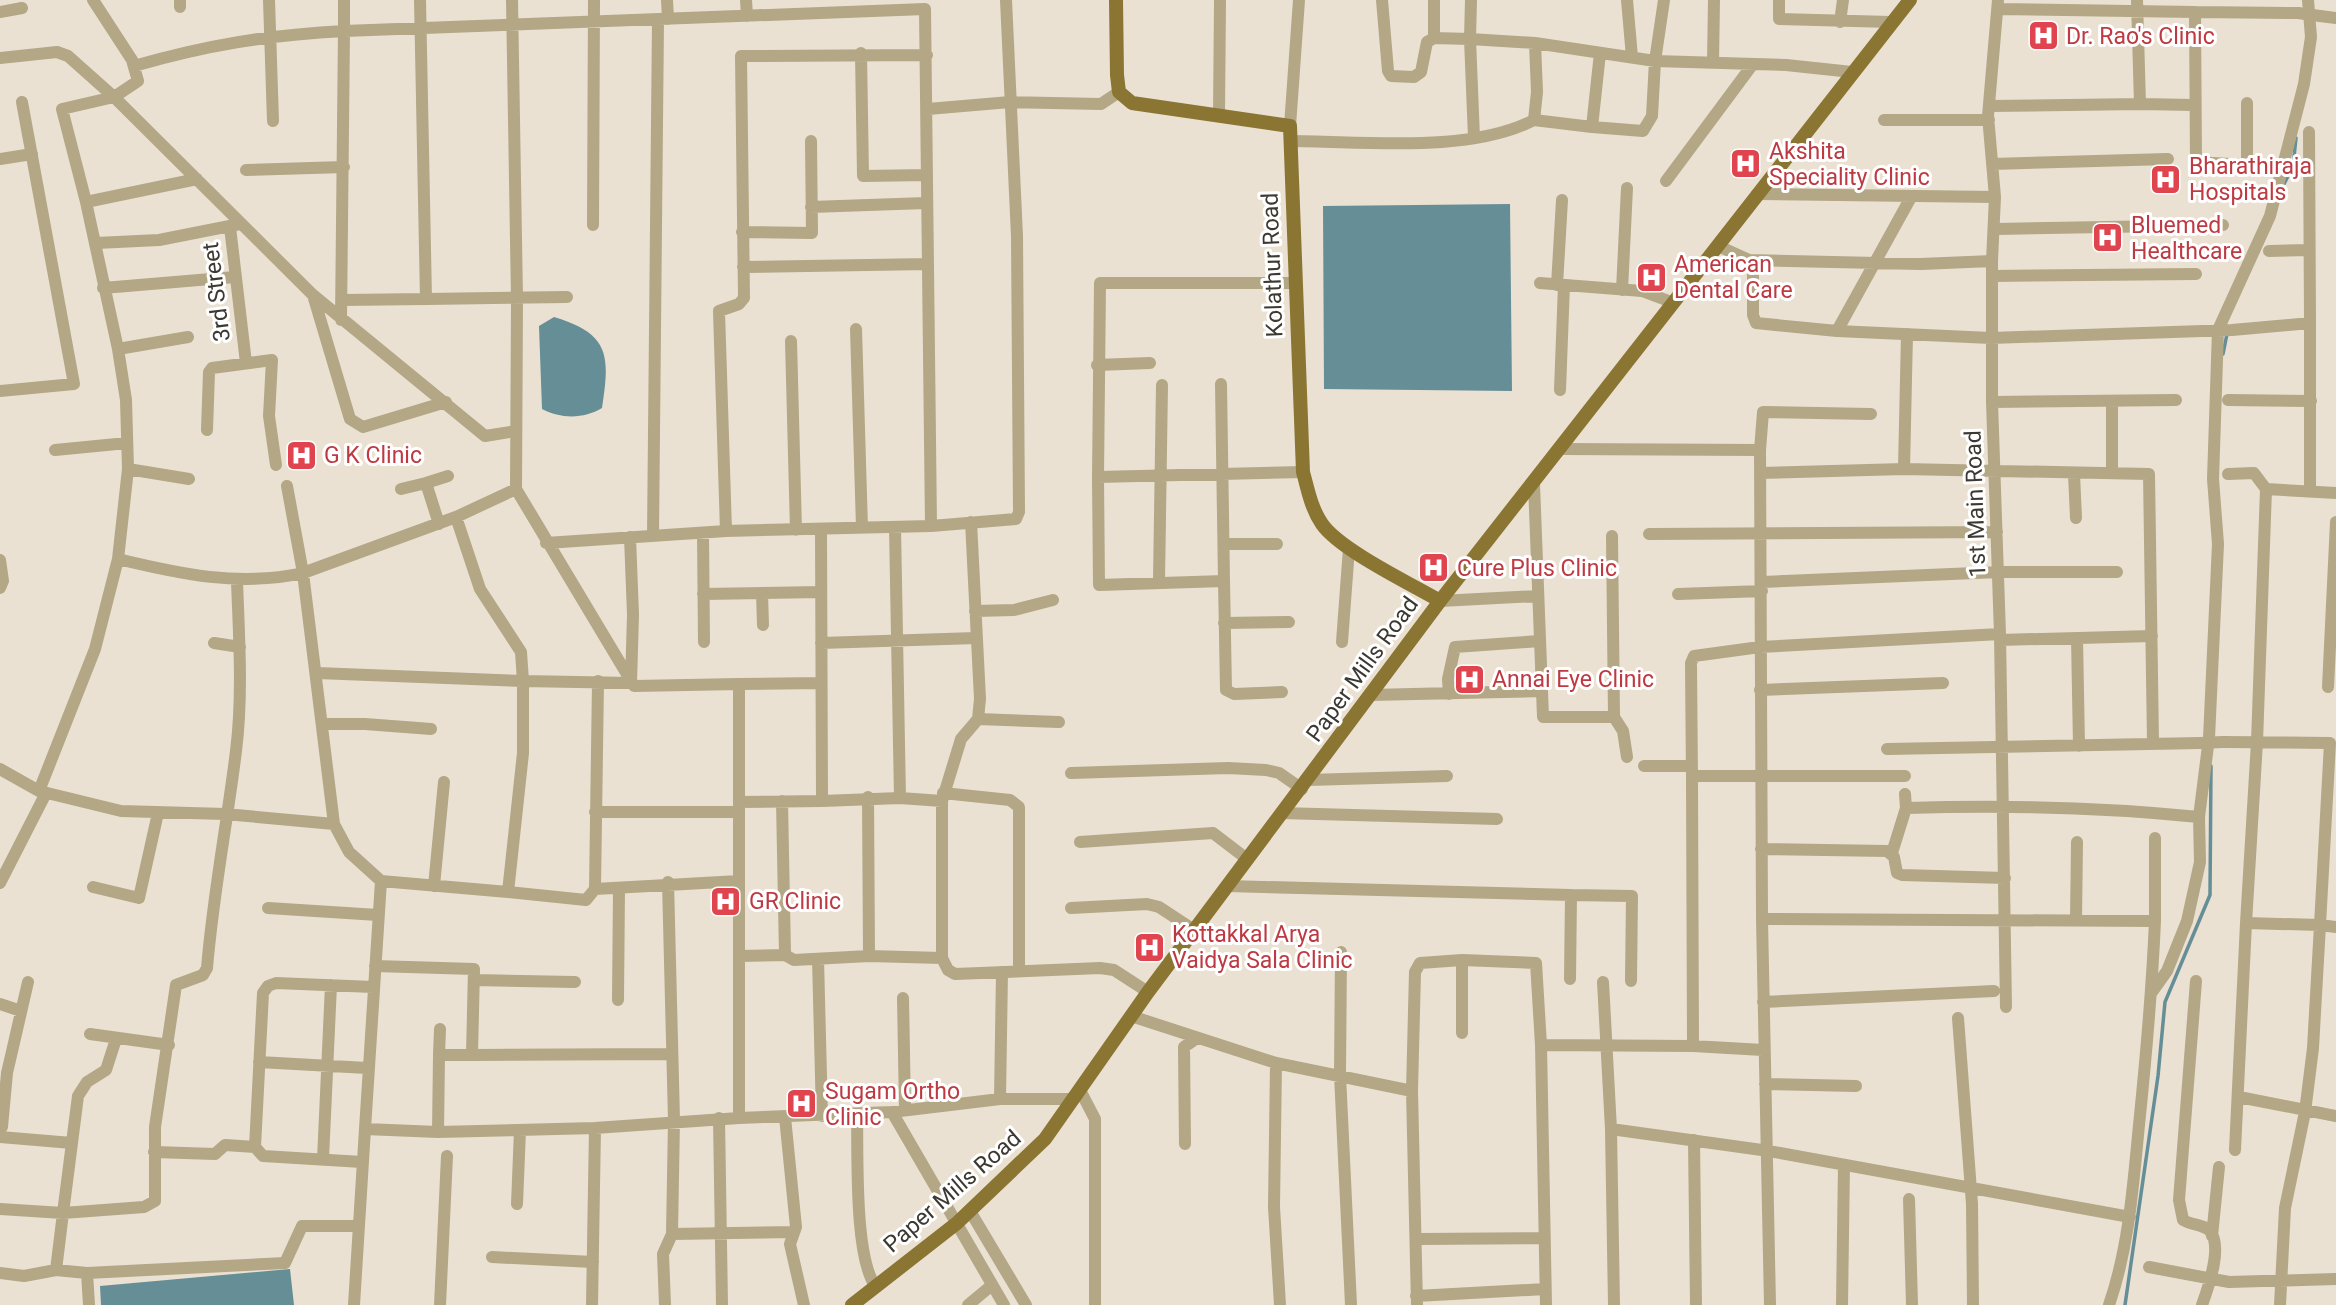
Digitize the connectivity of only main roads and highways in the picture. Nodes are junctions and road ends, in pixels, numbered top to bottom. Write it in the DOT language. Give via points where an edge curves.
graph roads {
  1 [pos="1116,0"];
  2 [pos="1910,0"];
  3 [pos="1440,601"];
  4 [pos="852,1305"];
  1 -- 3 [label="main road, Kolathur Road" via="1119,92 1132,103 1219,115 1290,134 1303,472 1313,508 1323,527 1349,548"];
  2 -- 3 [label="main road, Paper Mills Road"];
  3 -- 4 [label="main road, Paper Mills Road" via="1147,992 1045,1139 957,1223"];
}
